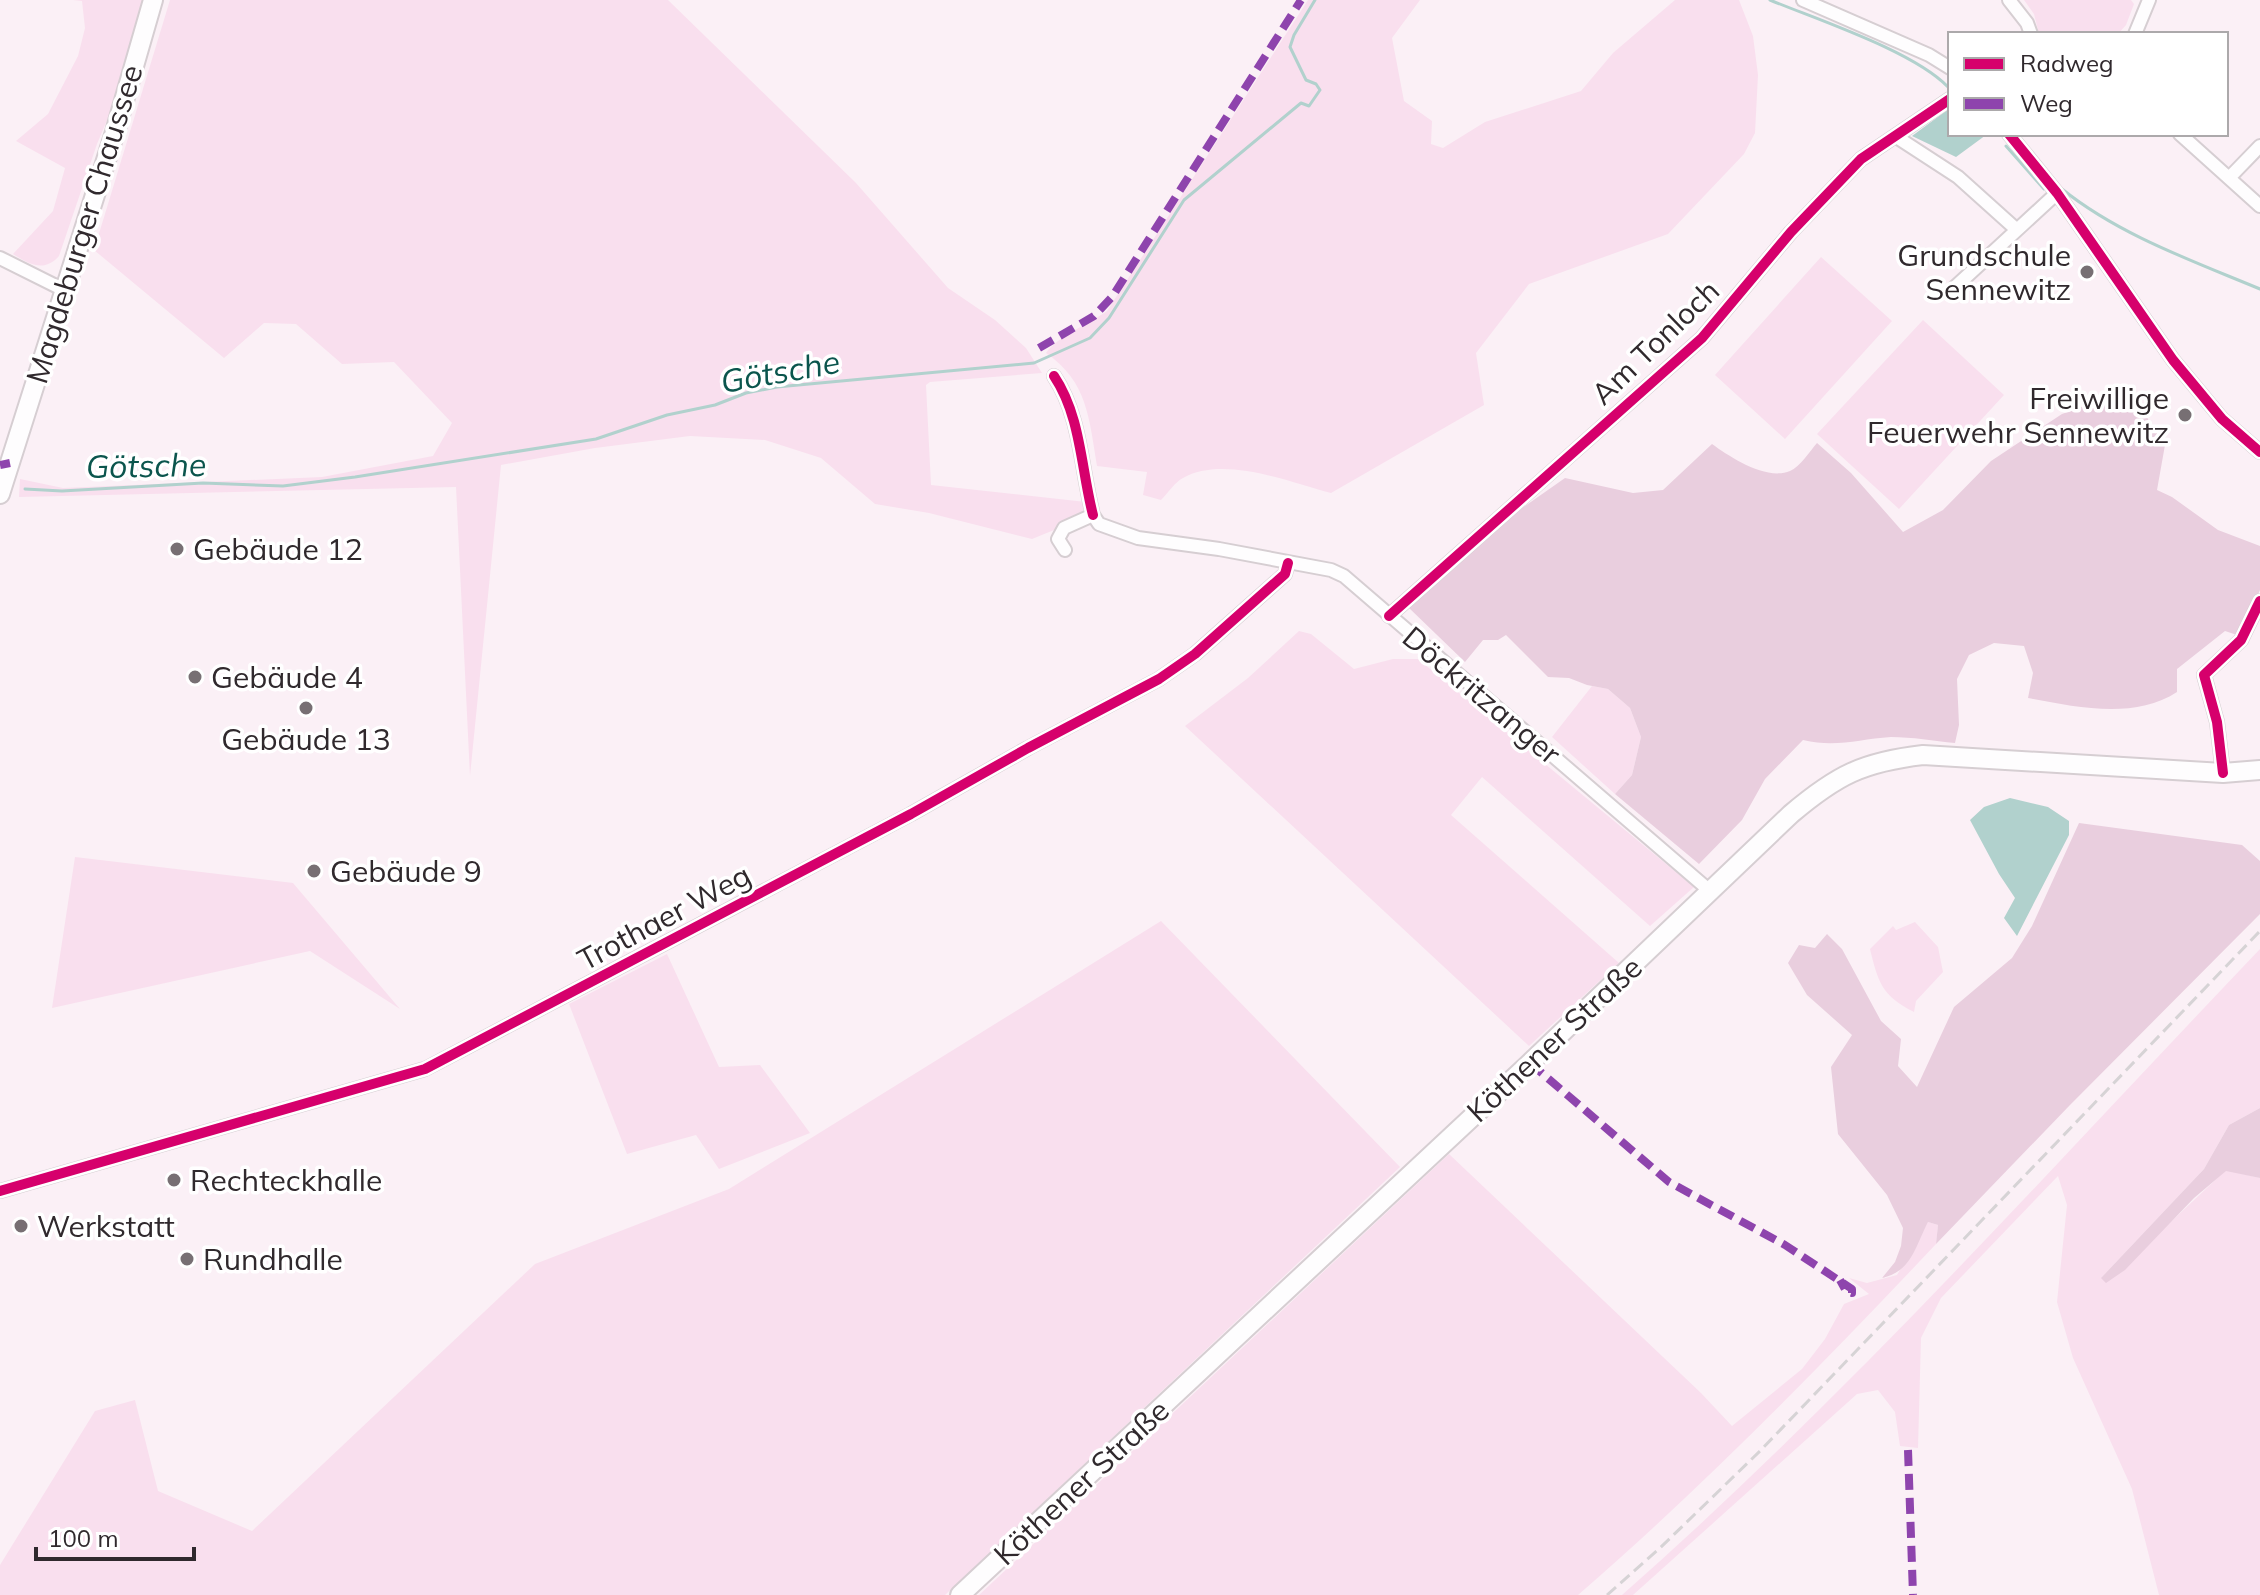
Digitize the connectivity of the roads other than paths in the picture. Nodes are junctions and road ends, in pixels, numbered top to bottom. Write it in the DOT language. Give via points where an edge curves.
graph roads {
  1 [pos="153,0"];
  2 [pos="1803,0"];
  3 [pos="2009,0"];
  4 [pos="2149,0"];
  5 [pos="2030,32"];
  6 [pos="2136,32"];
  7 [pos="1948,67"];
  8 [pos="1948,100"];
  9 [pos="1895,136"];
  10 [pos="2011,136"];
  11 [pos="2182,136"];
  12 [pos="2260,146"];
  13 [pos="2229,178"];
  14 [pos="2057,193"];
  15 [pos="2260,206"];
  16 [pos="2017,230"];
  17 [pos="0,258"];
  18 [pos="1954,288"];
  19 [pos="64,290"];
  20 [pos="1054,376"];
  21 [pos="2260,452"];
  22 [pos="0,494"];
  23 [pos="1093,515"];
  24 [pos="1065,550"];
  25 [pos="1288,563"];
  26 [pos="2260,601"];
  27 [pos="1389,616"];
  28 [pos="2260,770"];
  29 [pos="2223,773"];
  30 [pos="1710,891"];
  31 [pos="0,1191"];
  32 [pos="960,1595"];
  1 -- 19 [label="main road, Magdeburger Chaussee"];
  2 -- 7 [label="street"];
  3 -- 5 [label="street"];
  4 -- 6 [label="street"];
  8 -- 9 [label="street, Am Tonloch"];
  9 -- 16 [label="street" via="1958,177"];
  9 -- 27 [label="street, Am Tonloch" via="1861,159 1791,232 1702,338"];
  10 -- 14 [label="street"];
  11 -- 13 [label="street"];
  12 -- 13 [label="street"];
  13 -- 15 [label="street"];
  14 -- 16 [label="street"];
  14 -- 21 [label="street" via="2179,368 2222,419"];
  16 -- 18 [label="street"];
  17 -- 19 [label="street"];
  19 -- 22 [label="main road, Magdeburger Chaussee"];
  20 -- 23 [label="street" via="1073,417"];
  23 -- 24 [label="street" via="1064,528 1058,539"];
  23 -- 25 [label="street, Döckritzanger" via="1099,524 1138,538"];
  25 -- 27 [label="street, Döckritzanger" via="1344,576"];
  25 -- 31 [label="street, Trothaer Weg" via="1285,574 1159,679 425,1069"];
  26 -- 29 [label="street" via="2241,640 2204,675"];
  27 -- 30 [label="street, Döckritzanger"];
  28 -- 29 [label="main road, Köthener Straße"];
  29 -- 30 [label="main road, Köthener Straße" via="1957,755 1884,760 1821,788"];
  30 -- 32 [label="main road, Köthener Straße"];
}
